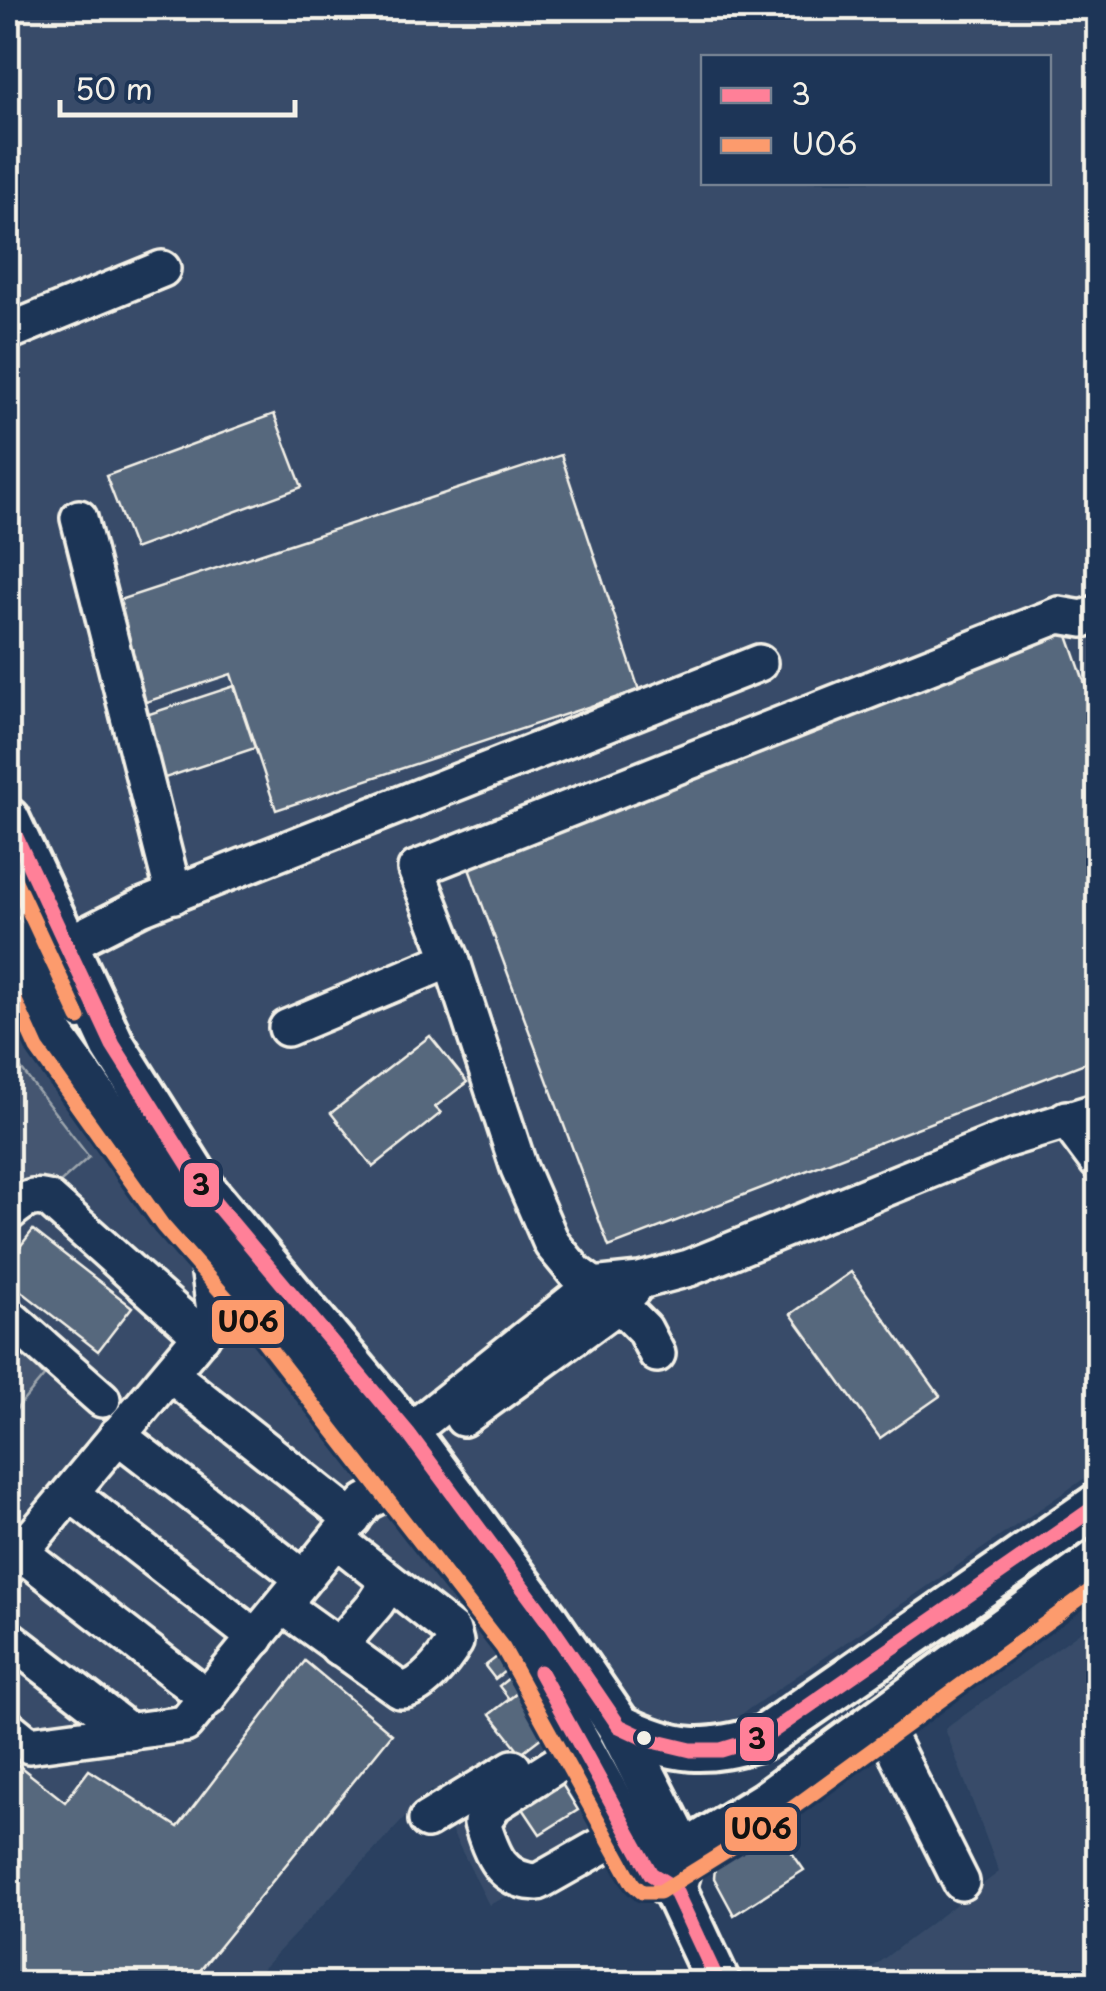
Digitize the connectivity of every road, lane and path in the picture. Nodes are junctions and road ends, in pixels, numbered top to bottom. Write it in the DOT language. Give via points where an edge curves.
graph roads {
  1 [pos="162,268"];
  2 [pos="8,332"];
  3 [pos="79,518"];
  4 [pos="1098,613"];
  5 [pos="759,663"];
  6 [pos="8,820"];
  7 [pos="174,894"];
  8 [pos="8,938"];
  9 [pos="68,944"];
  10 [pos="451,960"];
  11 [pos="287,1028"];
  12 [pos="1082,1115"];
  13 [pos="1098,1162"];
  14 [pos="8,1213"];
  15 [pos="206,1244"];
  16 [pos="304,1286"];
  17 [pos="617,1290"];
  18 [pos="8,1316"];
  19 [pos="256,1325"];
  20 [pos="202,1336"];
  21 [pos="658,1354"];
  22 [pos="170,1374"];
  23 [pos="102,1399"];
  24 [pos="117,1435"];
  25 [pos="410,1456"];
  26 [pos="70,1493"];
  27 [pos="1098,1505"];
  28 [pos="345,1530"];
  29 [pos="14,1559"];
  30 [pos="1098,1561"];
  31 [pos="389,1583"];
  32 [pos="293,1592"];
  33 [pos="503,1614"];
  34 [pos="8,1638"];
  35 [pos="256,1638"];
  36 [pos="455,1642"];
  37 [pos="338,1647"];
  38 [pos="208,1698"];
  39 [pos="880,1720"];
  40 [pos="8,1728"];
  41 [pos="130,1732"];
  42 [pos="592,1735"];
  43 [pos="428,1820"];
  44 [pos="628,1832"];
  45 [pos="670,1872"];
  46 [pos="961,1882"];
  47 [pos="706,1978"];
  1 -- 2 [label="street"];
  3 -- 7 [label="street"];
  4 -- 10 [label="street" via="1083,619 1059,615 416,869"];
  5 -- 7 [label="street"];
  6 -- 9 [label="main road"];
  7 -- 9 [label="street"];
  8 -- 15 [label="main road" via="52,1037"];
  9 -- 25 [label="main road" via="113,1045 205,1191"];
  10 -- 11 [label="street"];
  10 -- 17 [label="street" via="519,1168 552,1244"];
  12 -- 13 [label="street"];
  12 -- 17 [label="street"];
  14 -- 20 [label="street" via="25,1199 50,1200"];
  15 -- 20 [label="street" via="216,1318"];
  15 -- 25 [label="main road" via="274,1322"];
  16 -- 19 [label="path, bridge"];
  17 -- 21 [label="street"];
  17 -- 25 [label="street"];
  18 -- 23 [label="street"];
  20 -- 22 [label="street"];
  22 -- 24 [label="street"];
  22 -- 28 [label="street"];
  24 -- 26 [label="street"];
  24 -- 32 [label="street"];
  25 -- 28 [label="street"];
  25 -- 33 [label="main road"];
  25 -- 42 [label="main road" via="546,1620"];
  26 -- 29 [label="street"];
  26 -- 35 [label="street"];
  27 -- 42 [label="main road" via="764,1737 721,1750 691,1750"];
  28 -- 31 [label="street"];
  28 -- 32 [label="street"];
  29 -- 38 [label="street"];
  30 -- 39 [label="main road"];
  31 -- 36 [label="street" via="452,1631"];
  31 -- 37 [label="street"];
  32 -- 35 [label="street"];
  32 -- 37 [label="street"];
  33 -- 36 [label="street"];
  33 -- 42 [label="main road"];
  34 -- 41 [label="street"];
  35 -- 38 [label="street"];
  36 -- 37 [label="street" via="410,1690 400,1690"];
  38 -- 41 [label="street" via="185,1724"];
  39 -- 45 [label="main road"];
  39 -- 46 [label="street"];
  40 -- 41 [label="street" via="29,1745"];
  42 -- 43 [label="street"];
  42 -- 44 [label="main road"];
  42 -- 44 [label="street" via="495,1804 482,1823 489,1844 505,1873 538,1882"];
  42 -- 45 [label="main road"];
  44 -- 45 [label="main road"];
  45 -- 47 [label="main road"];
}
